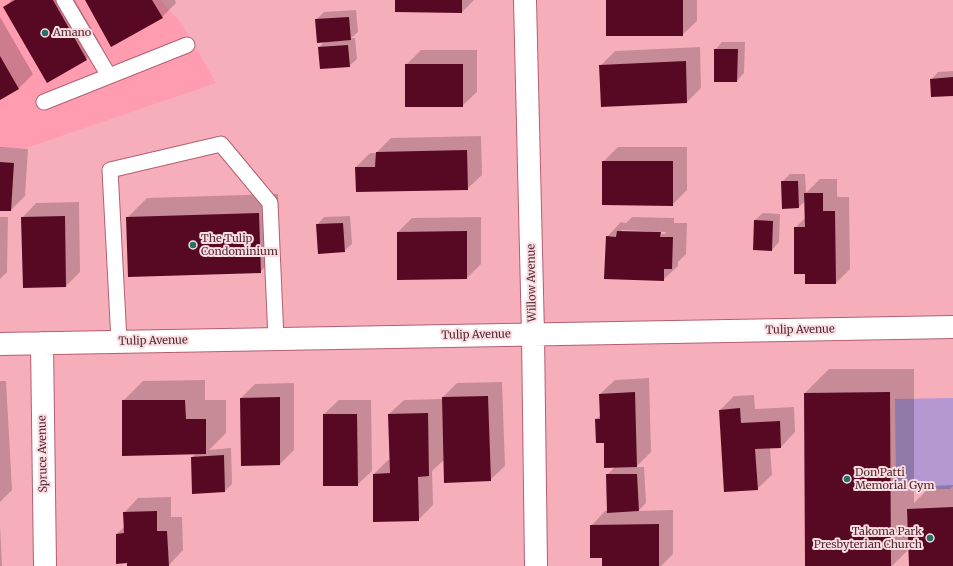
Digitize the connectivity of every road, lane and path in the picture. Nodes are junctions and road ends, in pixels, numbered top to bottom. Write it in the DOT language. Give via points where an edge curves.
graph roads {
  1 [pos="64,0"];
  2 [pos="525,0"];
  3 [pos="187,45"];
  4 [pos="109,76"];
  5 [pos="44,102"];
  6 [pos="953,328"];
  7 [pos="533,334"];
  8 [pos="276,339"];
  9 [pos="119,341"];
  10 [pos="42,343"];
  11 [pos="0,344"];
  12 [pos="45,566"];
  13 [pos="536,566"];
  1 -- 4 [label="lane"];
  2 -- 7 [label="street, Willow Avenue"];
  3 -- 4 [label="lane"];
  4 -- 5 [label="lane"];
  6 -- 7 [label="street, Tulip Avenue"];
  7 -- 8 [label="street, Tulip Avenue"];
  7 -- 13 [label="street, Willow Avenue"];
  8 -- 9 [label="street, Tulip Avenue"];
  8 -- 9 [label="lane" via="270,203 221,144 110,170"];
  9 -- 10 [label="street, Tulip Avenue"];
  10 -- 11 [label="street, Tulip Avenue"];
  10 -- 12 [label="street, Spruce Avenue"];
}
